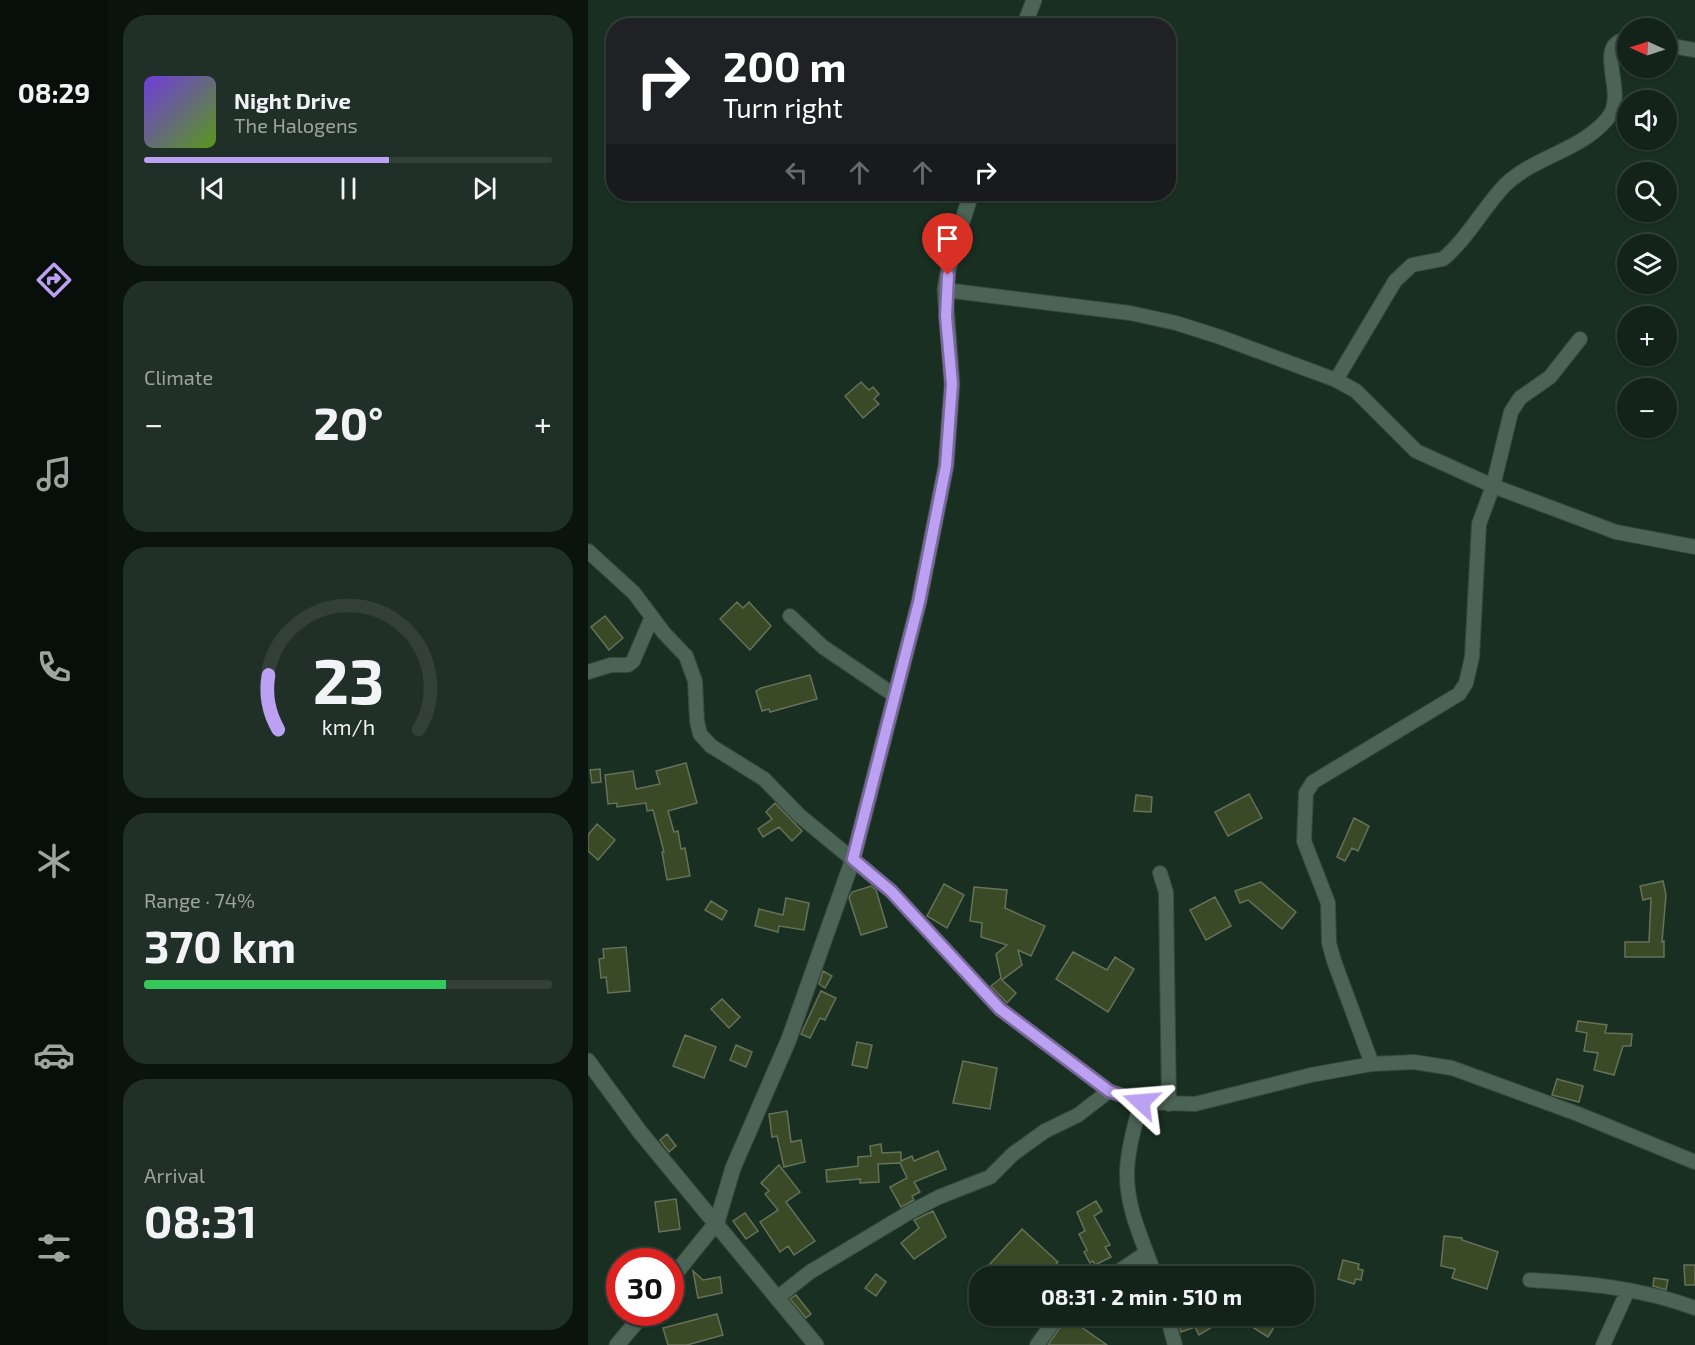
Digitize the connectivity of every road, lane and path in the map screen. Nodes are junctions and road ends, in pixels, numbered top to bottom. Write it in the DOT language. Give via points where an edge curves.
graph roads {
  1 [pos="1034,0"];
  2 [pos="1027,18"];
  3 [pos="1617,41"];
  4 [pos="1677,47"];
  5 [pos="1695,50"];
  6 [pos="969,201"];
  7 [pos="945,290"];
  8 [pos="1580,339"];
  9 [pos="1336,380"];
  10 [pos="1493,486"];
  11 [pos="1695,548"];
  12 [pos="588,551"];
  13 [pos="790,616"];
  14 [pos="652,617"];
  15 [pos="588,672"];
  16 [pos="894,695"];
  17 [pos="853,859"];
  18 [pos="1160,873"];
  19 [pos="588,1061"];
  20 [pos="1372,1064"];
  21 [pos="1109,1091"];
  22 [pos="1141,1102"];
  23 [pos="1169,1104"];
  24 [pos="1695,1162"];
  25 [pos="717,1222"];
  26 [pos="1146,1253"];
  27 [pos="684,1263"];
  28 [pos="1127,1266"];
  29 [pos="1151,1266"];
  30 [pos="1530,1280"];
  31 [pos="1628,1290"];
  32 [pos="777,1298"];
  33 [pos="1695,1308"];
  34 [pos="633,1326"];
  35 [pos="1050,1326"];
  36 [pos="1170,1326"];
  37 [pos="617,1345"];
  38 [pos="816,1345"];
  39 [pos="1036,1345"];
  40 [pos="1175,1345"];
  41 [pos="1603,1345"];
  1 -- 2 [label="street"];
  3 -- 9 [label="street" via="1610,58 1616,98 1611,115 1596,131 1525,170 1505,186 1443,259 1412,265 1395,281"];
  4 -- 5 [label="street"];
  6 -- 7 [label="street"];
  7 -- 9 [label="street" via="1130,313 1176,323"];
  7 -- 16 [label="street" via="952,384 946,466 919,602"];
  8 -- 10 [label="street" via="1550,377 1520,398 1511,412"];
  9 -- 10 [label="street" via="1356,391 1416,451"];
  10 -- 11 [label="street" via="1616,532"];
  10 -- 20 [label="street" via="1479,524 1475,621 1466,683 1459,694 1312,782 1306,793 1304,841 1328,903 1329,943 1334,961"];
  12 -- 14 [label="street" via="634,593"];
  13 -- 16 [label="street" via="823,647"];
  14 -- 15 [label="street" via="633,661"];
  14 -- 17 [label="street" via="692,668 700,734 711,747 764,779 800,816"];
  16 -- 17 [label="street"];
  17 -- 21 [label="street" via="891,891 1000,1009"];
  17 -- 25 [label="street" via="789,1039 733,1168"];
  18 -- 23 [label="street" via="1166,892"];
  19 -- 25 [label="street" via="640,1132"];
  20 -- 23 [label="street" via="1195,1104"];
  20 -- 24 [label="street" via="1414,1062 1452,1068"];
  21 -- 22 [label="street"];
  21 -- 32 [label="street" via="1078,1115 1045,1131 1013,1154 990,1177 910,1212 810,1272"];
  22 -- 23 [label="street"];
  22 -- 26 [label="street" via="1126,1173 1128,1199"];
  25 -- 27 [label="street"];
  25 -- 32 [label="street"];
  26 -- 28 [label="street"];
  26 -- 29 [label="street"];
  30 -- 31 [label="street"];
  31 -- 33 [label="street" via="1667,1297"];
  31 -- 41 [label="street"];
  32 -- 38 [label="street"];
  34 -- 37 [label="street"];
  35 -- 39 [label="street"];
  36 -- 40 [label="street"];
}
